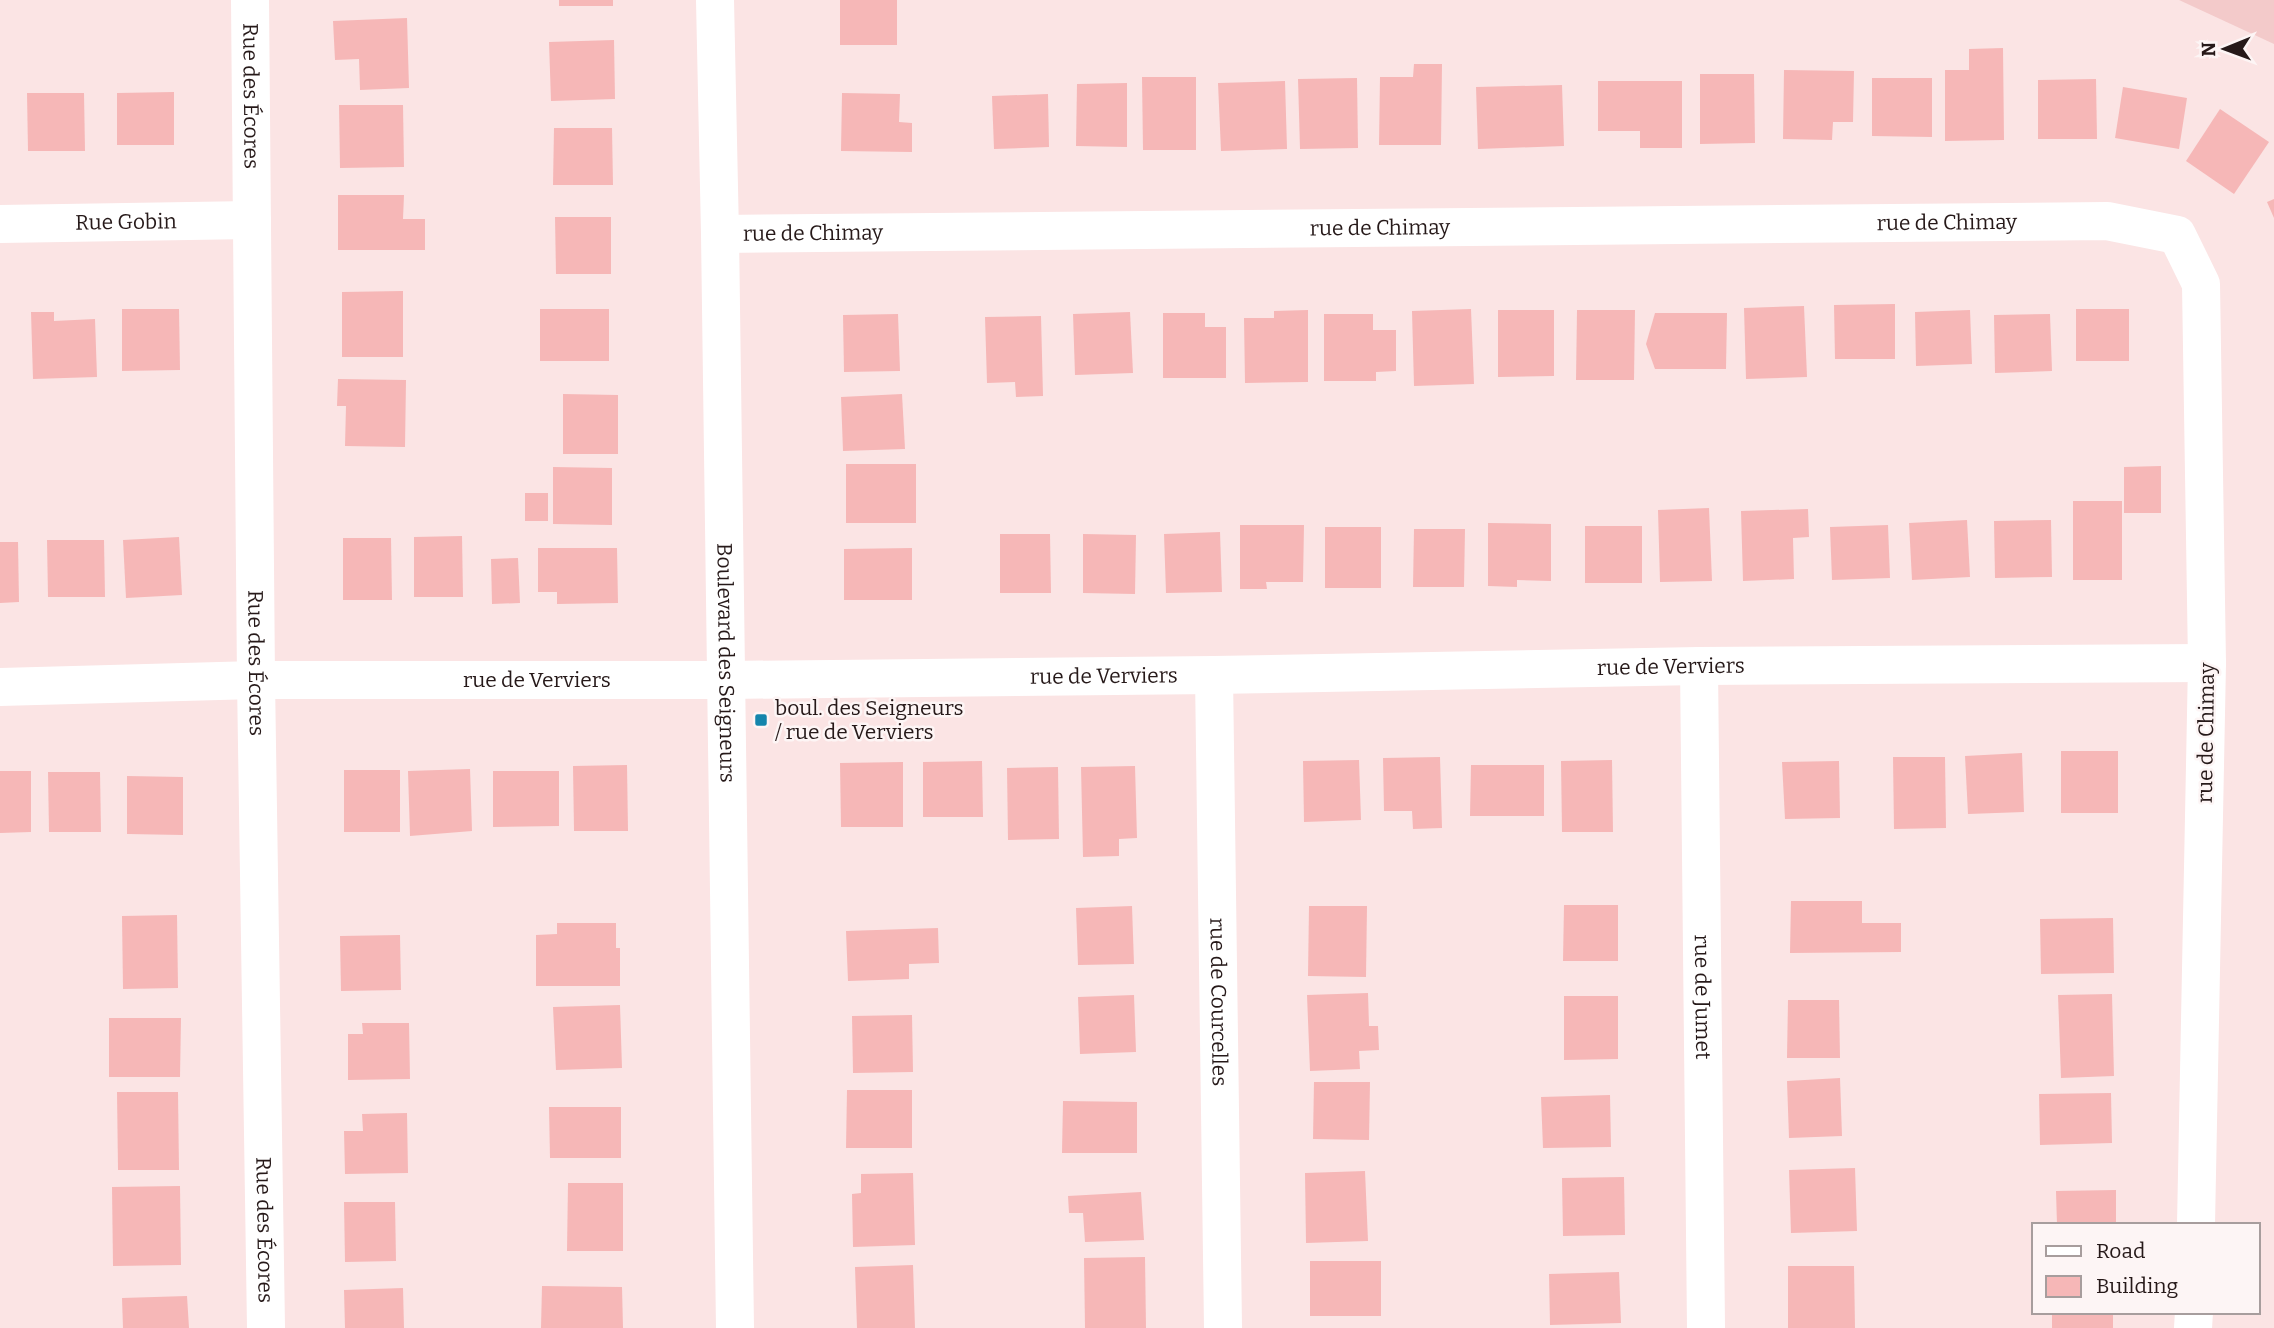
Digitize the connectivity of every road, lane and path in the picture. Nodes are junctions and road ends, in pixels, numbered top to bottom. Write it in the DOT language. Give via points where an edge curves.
graph roads {
  1 [pos="250,0"];
  2 [pos="715,0"];
  3 [pos="252,220"];
  4 [pos="0,223"];
  5 [pos="720,234"];
  6 [pos="2207,663"];
  7 [pos="1699,666"];
  8 [pos="1214,675"];
  9 [pos="256,680"];
  10 [pos="726,680"];
  11 [pos="0,687"];
  12 [pos="2196,1223"];
  13 [pos="266,1328"];
  14 [pos="736,1328"];
  15 [pos="1223,1328"];
  16 [pos="1706,1328"];
  1 -- 3 [label="street, Rue des Écores"];
  2 -- 5 [label="street, Boulevard des Seigneurs"];
  3 -- 4 [label="street, Rue Gobin"];
  3 -- 9 [label="street, Rue des Écores"];
  5 -- 6 [label="street, rue de Chimay" via="2107,221 2177,235 2201,285"];
  5 -- 10 [label="street, Boulevard des Seigneurs"];
  6 -- 7 [label="street, rue de Verviers"];
  6 -- 12 [label="street, rue de Chimay"];
  7 -- 8 [label="street, rue de Verviers"];
  7 -- 16 [label="street, rue de Jumet"];
  8 -- 10 [label="street, rue de Verviers"];
  8 -- 15 [label="street, rue de Courcelles"];
  9 -- 10 [label="street, rue de Verviers"];
  9 -- 11 [label="street, rue de Verviers"];
  9 -- 13 [label="street, Rue des Écores"];
  10 -- 14 [label="street, Boulevard des Seigneurs"];
}
